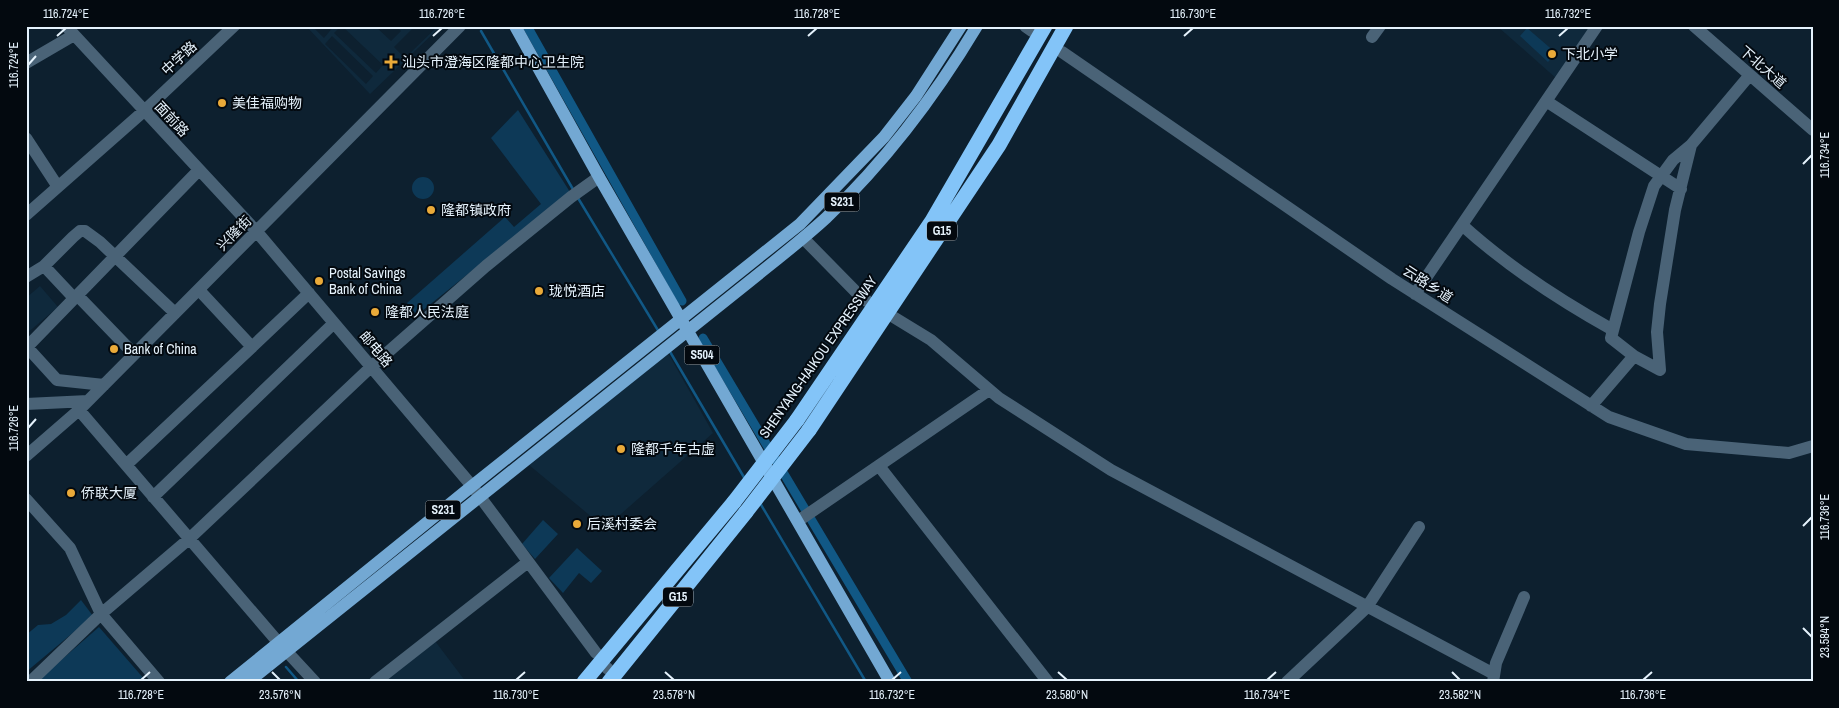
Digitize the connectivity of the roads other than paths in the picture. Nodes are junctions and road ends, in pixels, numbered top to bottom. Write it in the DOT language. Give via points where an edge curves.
graph roads {
  1 [pos="234,26"];
  2 [pos="460,26"];
  3 [pos="515,26"];
  4 [pos="961,26"];
  5 [pos="976,26"];
  6 [pos="1066,26"];
  7 [pos="1597,26"];
  8 [pos="1694,26"];
  9 [pos="70,31"];
  10 [pos="1039,33"];
  11 [pos="1062,52"];
  12 [pos="26,62"];
  13 [pos="1749,76"];
  14 [pos="1546,101"];
  15 [pos="144,111"];
  16 [pos="1813,130"];
  17 [pos="26,138"];
  18 [pos="1691,145"];
  19 [pos="199,170"];
  20 [pos="1661,176"];
  21 [pos="599,177"];
  22 [pos="58,187"];
  23 [pos="1680,189"];
  24 [pos="26,215"];
  25 [pos="1462,225"];
  26 [pos="257,232"];
  27 [pos="803,238"];
  28 [pos="115,257"];
  29 [pos="44,266"];
  30 [pos="26,277"];
  31 [pos="198,290"];
  32 [pos="309,293"];
  33 [pos="1415,294"];
  34 [pos="76,297"];
  35 [pos="867,301"];
  36 [pos="175,313"];
  37 [pos="895,318"];
  38 [pos="334,323"];
  39 [pos="684,325"];
  40 [pos="1613,330"];
  41 [pos="26,346"];
  42 [pos="252,347"];
  43 [pos="134,354"];
  44 [pos="1634,356"];
  45 [pos="371,367"];
  46 [pos="104,384"];
  47 [pos="989,390"];
  48 [pos="26,404"];
  49 [pos="83,406"];
  50 [pos="1591,406"];
  51 [pos="1813,446"];
  52 [pos="26,456"];
  53 [pos="126,465"];
  54 [pos="879,466"];
  55 [pos="476,491"];
  56 [pos="153,497"];
  57 [pos="26,499"];
  58 [pos="798,521"];
  59 [pos="1419,527"];
  60 [pos="189,539"];
  61 [pos="528,562"];
  62 [pos="1524,597"];
  63 [pos="1367,607"];
  64 [pos="102,614"];
  65 [pos="282,647"];
  66 [pos="596,653"];
  67 [pos="608,673"];
  68 [pos="1494,678"];
  69 [pos="30,682"];
  70 [pos="159,682"];
  71 [pos="230,682"];
  72 [pos="248,682"];
  73 [pos="315,682"];
  74 [pos="375,682"];
  75 [pos="584,682"];
  76 [pos="890,682"];
  77 [pos="1048,682"];
  78 [pos="1287,682"];
  1 -- 15 [label="street, 中学路"];
  2 -- 26 [label="street, 兴隆街"];
  3 -- 21 [label="main road, S504"];
  4 -- 39 [label="main road, S231" via="916,96 857,167 800,224"];
  5 -- 27 [label="main road, S231" via="929,100 898,139 855,189"];
  6 -- 67 [label="highway, G15, bridge" via="1000,144 809,430 746,512"];
  7 -- 14 [label="street"];
  8 -- 13 [label="street, 下北大道"];
  9 -- 12 [label="street"];
  9 -- 15 [label="street, 面前路"];
  10 -- 75 [label="highway, SHENYANG-HAIKOU EXPRESSWAY / G15, bridge" via="932,221 797,420 734,502"];
  11 -- 33 [label="street, 云路乡道"];
  13 -- 16 [label="street, 下北大道"];
  13 -- 18 [label="street"];
  14 -- 20 [label="street"];
  14 -- 25 [label="street"];
  15 -- 19 [label="street, 面前路"];
  15 -- 22 [label="street, 中学路"];
  17 -- 22 [label="street"];
  18 -- 20 [label="street" via="1673,160"];
  18 -- 23 [label="street"];
  19 -- 26 [label="street, 面前路"];
  19 -- 28 [label="street"];
  20 -- 23 [label="street"];
  20 -- 40 [label="street" via="1654,186 1639,232"];
  21 -- 39 [label="main road, S504"];
  21 -- 45 [label="street" via="486,266"];
  22 -- 24 [label="street, 中学路"];
  23 -- 44 [label="street" via="1660,304 1657,332 1660,370"];
  25 -- 33 [label="street"];
  25 -- 40 [label="street" via="1572,307"];
  26 -- 31 [label="street, 兴隆街"];
  26 -- 32 [label="street, 邮电路"];
  27 -- 35 [label="street"];
  27 -- 39 [label="main road, S231"];
  28 -- 29 [label="street" via="85,231 80,231"];
  28 -- 34 [label="street"];
  28 -- 36 [label="street"];
  29 -- 30 [label="street"];
  29 -- 34 [label="street"];
  31 -- 36 [label="street, 兴隆街"];
  31 -- 42 [label="street"];
  32 -- 38 [label="street, 邮电路"];
  32 -- 42 [label="street"];
  33 -- 50 [label="street, 云路乡道"];
  34 -- 41 [label="street"];
  34 -- 43 [label="street"];
  36 -- 43 [label="street, 兴隆街"];
  37 -- 47 [label="street" via="931,340"];
  38 -- 45 [label="street, 邮电路"];
  38 -- 56 [label="street"];
  39 -- 55 [label="main road, S231"];
  39 -- 58 [label="main road, S504"];
  40 -- 44 [label="street" via="1611,338"];
  41 -- 46 [label="street" via="57,380"];
  42 -- 53 [label="street"];
  43 -- 46 [label="street, 兴隆街"];
  44 -- 50 [label="street"];
  45 -- 55 [label="street, 邮电路"];
  45 -- 60 [label="street"];
  46 -- 49 [label="street, 兴隆街"];
  47 -- 54 [label="street"];
  47 -- 63 [label="street" via="1111,470"];
  48 -- 49 [label="street"];
  49 -- 52 [label="street, 兴隆街"];
  49 -- 53 [label="street"];
  50 -- 51 [label="street, 云路乡道" via="1608,417 1686,444 1789,453"];
  53 -- 56 [label="street"];
  54 -- 58 [label="street"];
  54 -- 77 [label="street"];
  55 -- 61 [label="street, 邮电路"];
  55 -- 65 [label="main road, S231" via="376,565"];
  56 -- 60 [label="street"];
  57 -- 64 [label="street" via="70,548"];
  58 -- 76 [label="main road, S504"];
  59 -- 63 [label="street"];
  60 -- 64 [label="street"];
  60 -- 65 [label="street"];
  61 -- 66 [label="street, 邮电路"];
  61 -- 74 [label="street"];
  62 -- 68 [label="street" via="1496,663"];
  63 -- 68 [label="street"];
  63 -- 78 [label="street"];
  64 -- 69 [label="street"];
  64 -- 70 [label="street"];
  65 -- 71 [label="main road, S231"];
  65 -- 72 [label="main road, S231"];
  65 -- 73 [label="street"];
}
